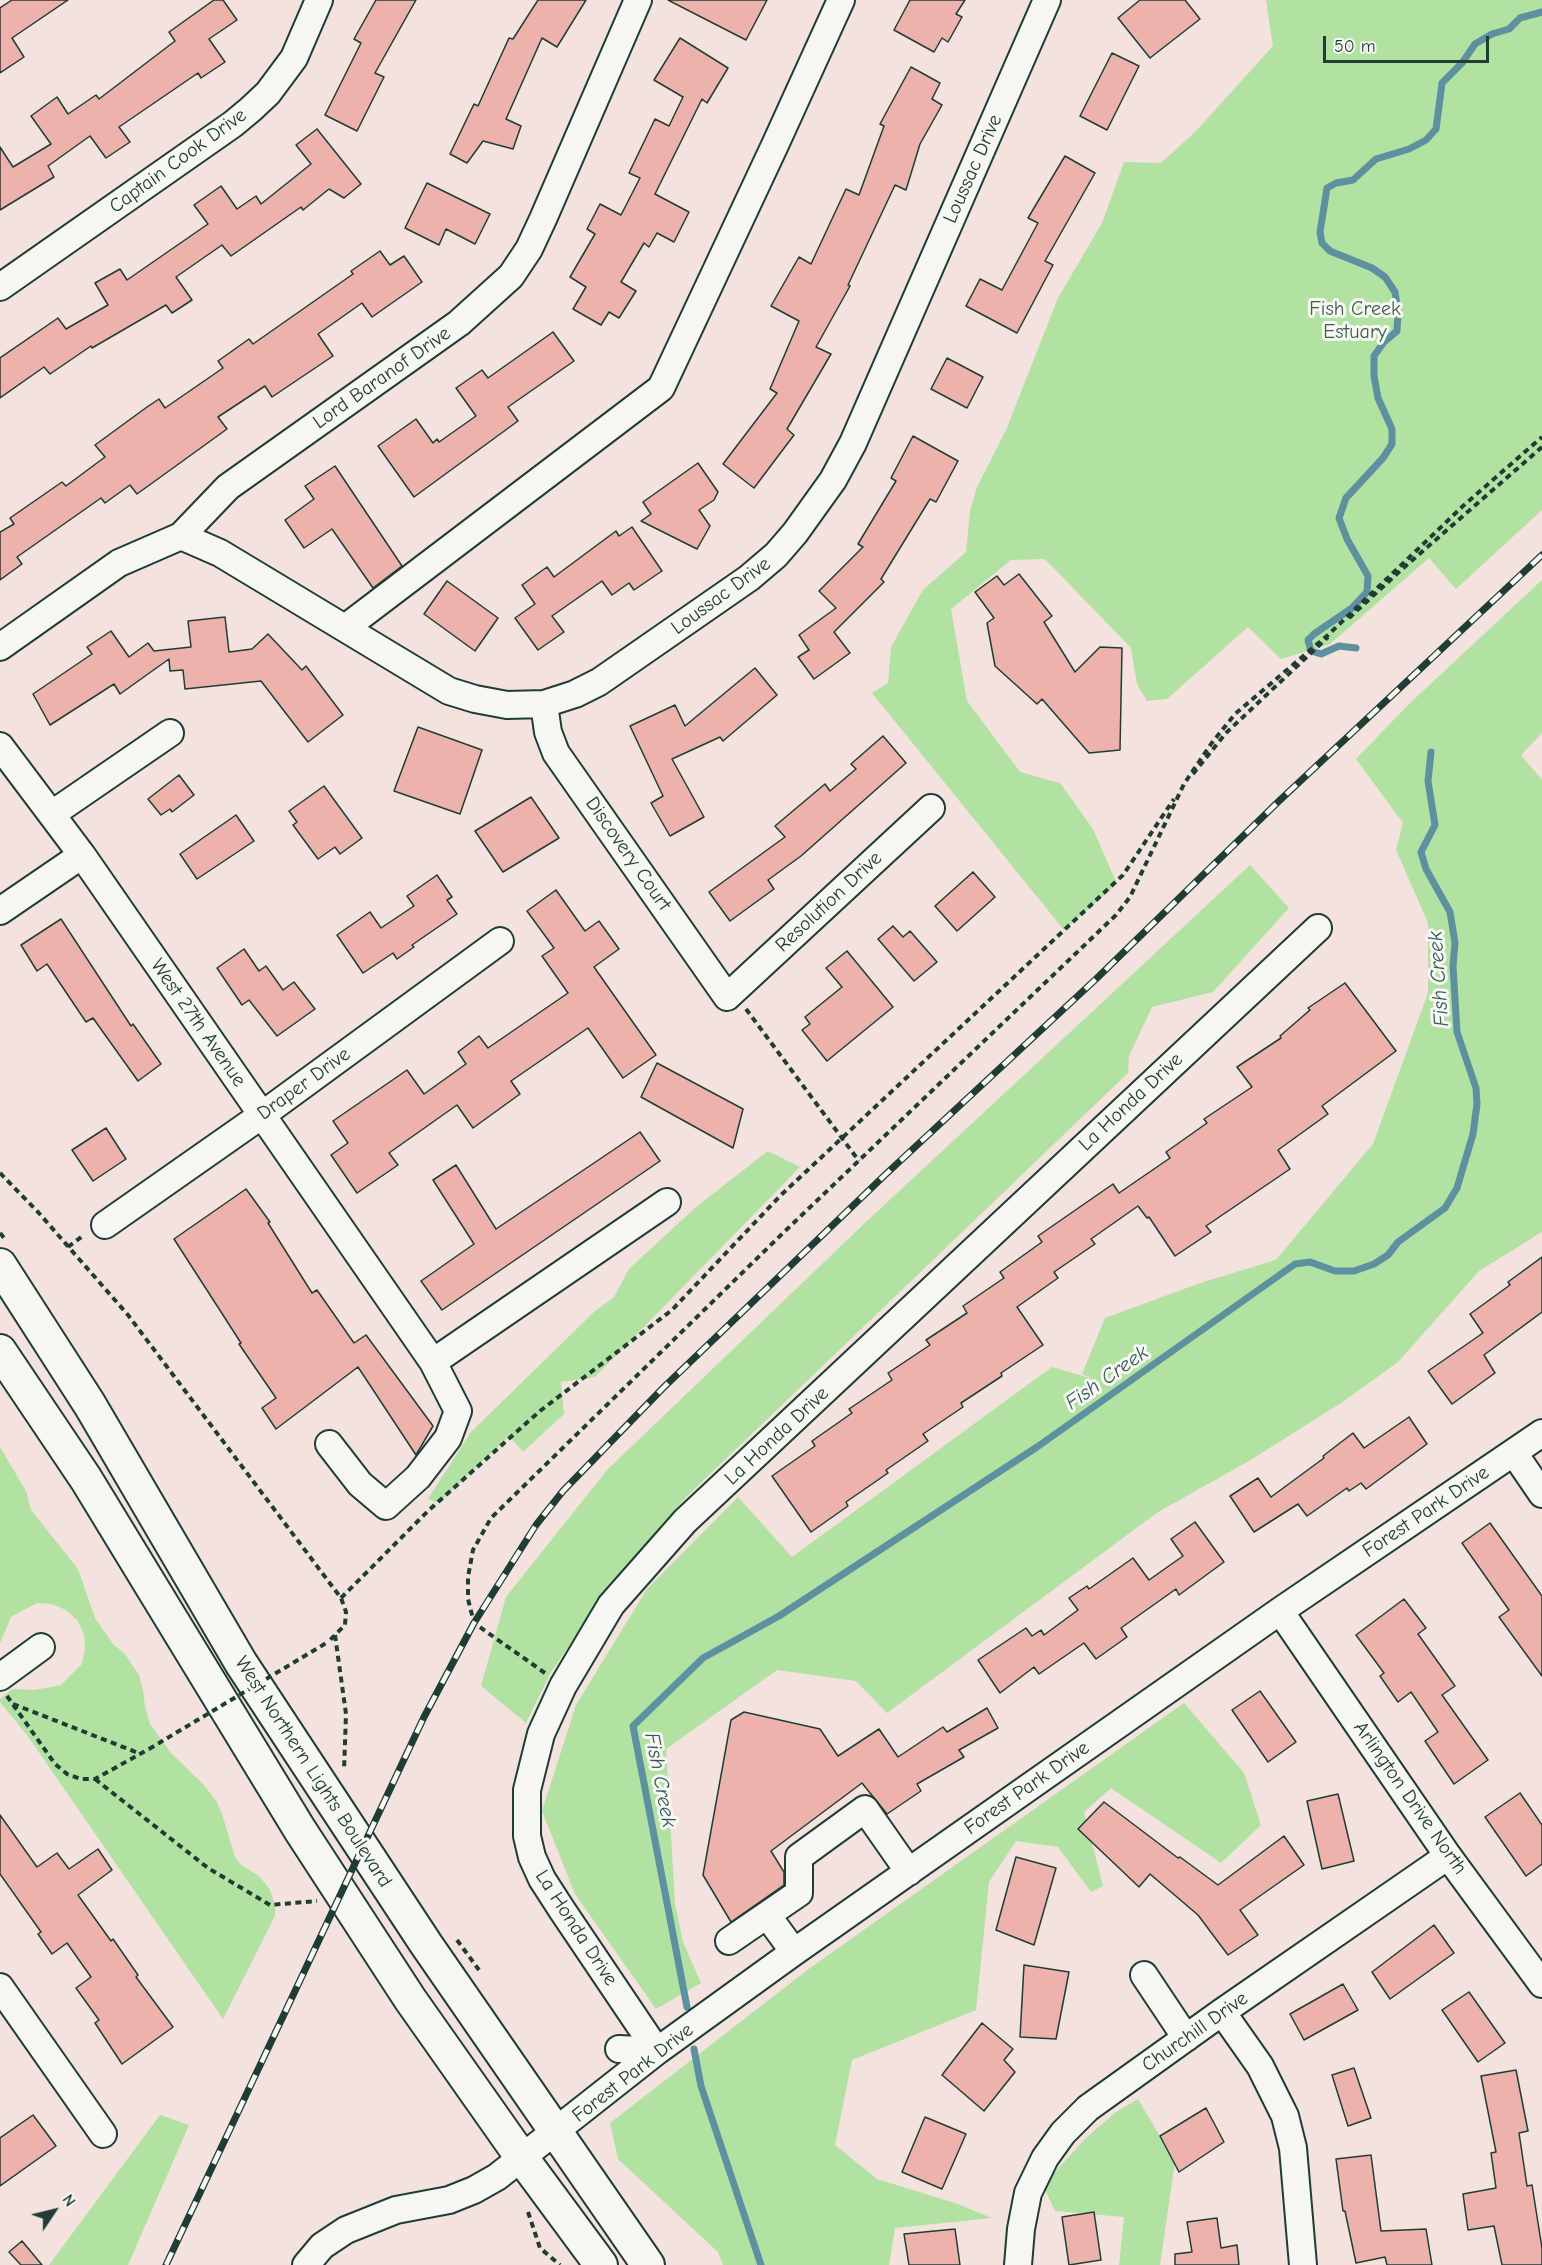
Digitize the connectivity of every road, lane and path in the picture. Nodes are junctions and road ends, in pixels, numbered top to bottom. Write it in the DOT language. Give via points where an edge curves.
graph roads {
  1 [pos="319,0"];
  2 [pos="638,0"];
  3 [pos="840,0"];
  4 [pos="1047,0"];
  5 [pos="0,287"];
  6 [pos="1542,436"];
  7 [pos="1542,447"];
  8 [pos="181,536"];
  9 [pos="345,628"];
  10 [pos="0,647"];
  11 [pos="544,704"];
  12 [pos="170,733"];
  13 [pos="0,746"];
  14 [pos="1180,791"];
  15 [pos="931,808"];
  16 [pos="52,814"];
  17 [pos="82,855"];
  18 [pos="0,911"];
  19 [pos="1318,928"];
  20 [pos="500,941"];
  21 [pos="730,994"];
  22 [pos="262,1115"];
  23 [pos="841,1138"];
  24 [pos="858,1161"];
  25 [pos="0,1173"];
  26 [pos="667,1202"];
  27 [pos="105,1224"];
  28 [pos="0,1265"];
  29 [pos="0,1351"];
  30 [pos="433,1362"];
  31 [pos="1542,1433"];
  32 [pos="329,1444"];
  33 [pos="1514,1453"];
  34 [pos="1542,1494"];
  35 [pos="341,1598"];
  36 [pos="1280,1611"];
  37 [pos="335,1635"];
  38 [pos="41,1647"];
  39 [pos="3,1686"];
  40 [pos="562,1686"];
  41 [pos="12,1703"];
  42 [pos="141,1754"];
  43 [pos="344,1776"];
  44 [pos="95,1779"];
  45 [pos="1448,1856"];
  46 [pos="909,1872"];
  47 [pos="319,1901"];
  48 [pos="767,1915"];
  49 [pos="729,1941"];
  50 [pos="794,1952"];
  51 [pos="1144,1975"];
  52 [pos="1542,1984"];
  53 [pos="0,1987"];
  54 [pos="1222,2012"];
  55 [pos="1186,2038"];
  56 [pos="619,2049"];
  57 [pos="657,2051"];
  58 [pos="556,2132"];
  59 [pos="103,2134"];
  60 [pos="522,2158"];
  61 [pos="527,2202"];
  62 [pos="306,2265"];
  63 [pos="560,2265"];
  64 [pos="601,2265"];
  65 [pos="648,2265"];
  66 [pos="1018,2265"];
  67 [pos="1303,2265"];
  1 -- 5 [label="street, Captain Cook Drive" via="294,58 251,109"];
  2 -- 8 [label="street, Lord Baranof Drive" via="543,219 511,276 459,323 228,487"];
  3 -- 9 [label="street" via="661,388"];
  4 -- 11 [label="street, Loussac Drive" via="854,443 815,507 776,555 749,578 599,682"];
  6 -- 14 [label="path" via="1328,635 1235,714"];
  7 -- 14 [label="path" via="1400,571 1226,733"];
  8 -- 9 [label="street, Loussac Drive" via="220,553"];
  8 -- 10 [label="street, Lord Baranof Drive" via="119,563"];
  9 -- 11 [label="street, Loussac Drive" via="449,691 507,705"];
  11 -- 21 [label="street, Discovery Court" via="556,753"];
  12 -- 16 [label="street"];
  13 -- 16 [label="street, West 27th Avenue"];
  14 -- 23 [label="path" via="1123,875"];
  14 -- 24 [label="path" via="1130,897 1116,915"];
  15 -- 21 [label="street, Resolution Drive"];
  16 -- 17 [label="street, West 27th Avenue"];
  17 -- 18 [label="street"];
  17 -- 22 [label="street, West 27th Avenue"];
  19 -- 40 [label="street, La Honda Drive" via="686,1521 612,1605"];
  20 -- 22 [label="street, Draper Drive"];
  21 -- 23 [label="path"];
  22 -- 27 [label="street, Draper Drive"];
  22 -- 30 [label="street, West 27th Avenue"];
  23 -- 24 [label="path"];
  23 -- 35 [label="path" via="672,1310 540,1411 428,1511"];
  24 -- 40 [label="path" via="491,1518 473,1550 468,1578 474,1623"];
  25 -- 35 [label="path" via="128,1315"];
  26 -- 30 [label="street"];
  28 -- 58 [label="main road, West Northern Lights Boulevard" via="90,1406 241,1663 426,1944"];
  29 -- 60 [label="main road, West Northern Lights Boulevard" via="86,1479 300,1830 410,1999"];
  30 -- 32 [label="street, West 27th Avenue" via="458,1411 448,1438 418,1477 386,1506 360,1484"];
  31 -- 33 [label="street, Forest Park Drive"];
  33 -- 34 [label="street"];
  33 -- 36 [label="street, Forest Park Drive"];
  35 -- 37 [label="path" via="345,1625"];
  36 -- 45 [label="street, Arlington Drive North"];
  36 -- 46 [label="street, Forest Park Drive"];
  37 -- 42 [label="path, bridge"];
  37 -- 43 [label="path" via="346,1714"];
  38 -- 39 [label="street"];
  39 -- 41 [label="path"];
  40 -- 57 [label="street, La Honda Drive" via="541,1734 527,1790 527,1836 532,1857 542,1879"];
  41 -- 42 [label="path"];
  41 -- 44 [label="path" via="55,1764 67,1774"];
  42 -- 44 [label="path"];
  44 -- 47 [label="path" via="208,1868 270,1905"];
  45 -- 52 [label="street, Arlington Drive North"];
  45 -- 54 [label="street, Churchill Drive"];
  46 -- 48 [label="street" via="865,1809 799,1857 799,1893"];
  46 -- 50 [label="street, Forest Park Drive"];
  48 -- 49 [label="street"];
  48 -- 50 [label="street"];
  50 -- 57 [label="street, Forest Park Drive"];
  51 -- 55 [label="street"];
  53 -- 59 [label="street"];
  54 -- 55 [label="street, Churchill Drive"];
  54 -- 67 [label="street" via="1260,2066 1285,2116 1293,2148"];
  55 -- 66 [label="street, Churchill Drive" via="1089,2108 1063,2133 1028,2193"];
  56 -- 57 [label="street"];
  57 -- 58 [label="street, Forest Park Drive"];
  58 -- 60 [label="street, Forest Park Drive"];
  58 -- 65 [label="main road, West Northern Lights Boulevard"];
  60 -- 62 [label="street" via="474,2190 449,2200 385,2214 346,2230 322,2246"];
  60 -- 64 [label="main road, West Northern Lights Boulevard"];
  61 -- 63 [label="path" via="540,2248"];
}
